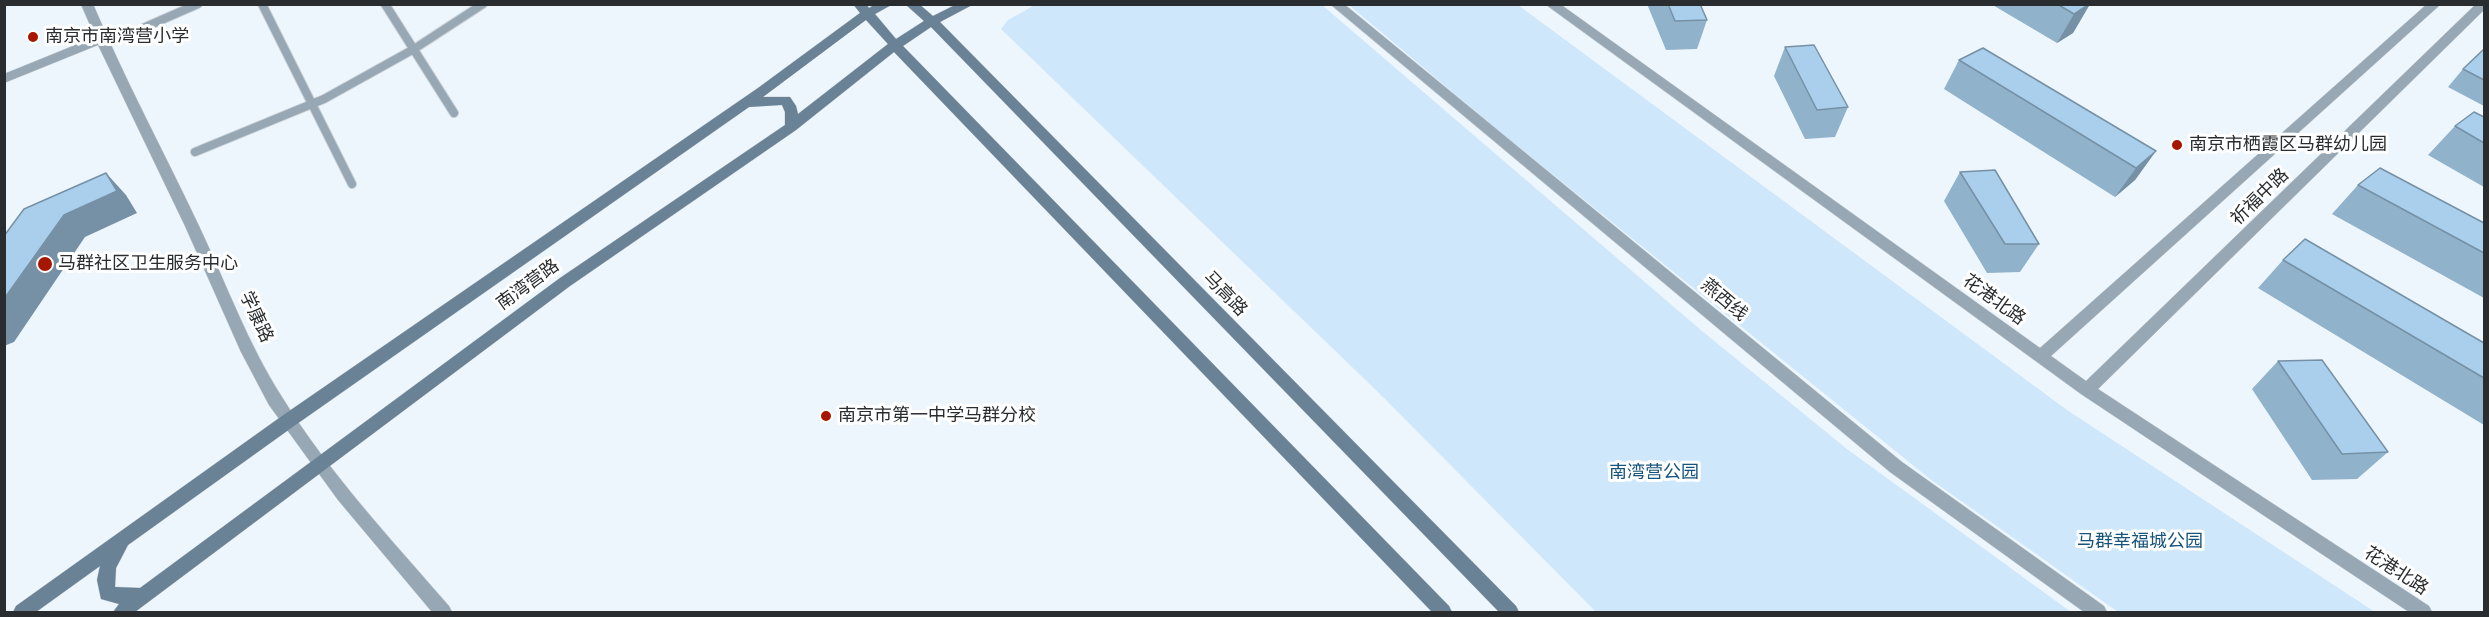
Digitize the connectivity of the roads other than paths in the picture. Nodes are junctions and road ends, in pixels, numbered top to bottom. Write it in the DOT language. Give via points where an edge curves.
graph roads {
  1 [pos="87,4"];
  2 [pos="198,4"];
  3 [pos="262,4"];
  4 [pos="385,4"];
  5 [pos="483,4"];
  6 [pos="886,4"];
  7 [pos="911,4"];
  8 [pos="968,4"];
  9 [pos="1336,4"];
  10 [pos="1551,4"];
  11 [pos="2435,4"];
  12 [pos="2479,8"];
  13 [pos="864,9"];
  14 [pos="932,21"];
  15 [pos="127,35"];
  16 [pos="101,39"];
  17 [pos="895,45"];
  18 [pos="414,50"];
  19 [pos="4,79"];
  20 [pos="746,103"];
  21 [pos="311,105"];
  22 [pos="454,113"];
  23 [pos="791,127"];
  24 [pos="195,152"];
  25 [pos="352,184"];
  26 [pos="2040,357"];
  27 [pos="2087,390"];
  28 [pos="288,421"];
  29 [pos="320,463"];
  30 [pos="127,536"];
  31 [pos="144,596"];
  32 [pos="22,612"];
  33 [pos="122,612"];
  34 [pos="443,612"];
  35 [pos="1443,612"];
  36 [pos="1510,612"];
  37 [pos="2098,612"];
  38 [pos="2423,612"];
  1 -- 16 [label="street, 学康路"];
  2 -- 15 [label="lane"];
  3 -- 21 [label="lane"];
  4 -- 18 [label="lane"];
  5 -- 18 [label="lane"];
  6 -- 13 [label="main road"];
  7 -- 14 [label="main road, 马高路"];
  8 -- 14 [label="main road, 南湾营路"];
  9 -- 37 [label="street, 燕西线" via="1896,466"];
  10 -- 26 [label="street, 花港北路"];
  11 -- 26 [label="street, 祈福中路"];
  12 -- 27 [label="street, 祈福中路"];
  13 -- 17 [label="main road"];
  13 -- 20 [label="main road"];
  14 -- 17 [label="main road, 南湾营路"];
  14 -- 36 [label="main road, 马高路"];
  16 -- 19 [label="street"];
  16 -- 28 [label="street, 学康路" via="263,380"];
  17 -- 23 [label="main road, 南湾营路"];
  17 -- 35 [label="main road"];
  18 -- 21 [label="lane"];
  18 -- 22 [label="lane"];
  20 -- 23 [label="main road" via="785,100 792,112"];
  20 -- 28 [label="main road"];
  21 -- 24 [label="lane"];
  21 -- 25 [label="lane"];
  23 -- 29 [label="main road, 南湾营路" via="565,282"];
  26 -- 27 [label="street, 花港北路"];
  27 -- 38 [label="street, 花港北路"];
  28 -- 29 [label="street, 学康路"];
  28 -- 30 [label="main road"];
  29 -- 31 [label="main road, 南湾营路"];
  29 -- 34 [label="street, 学康路"];
  30 -- 31 [label="main road" via="110,560 104,581 107,593"];
  30 -- 32 [label="main road"];
  31 -- 33 [label="main road, 南湾营路"];
}
